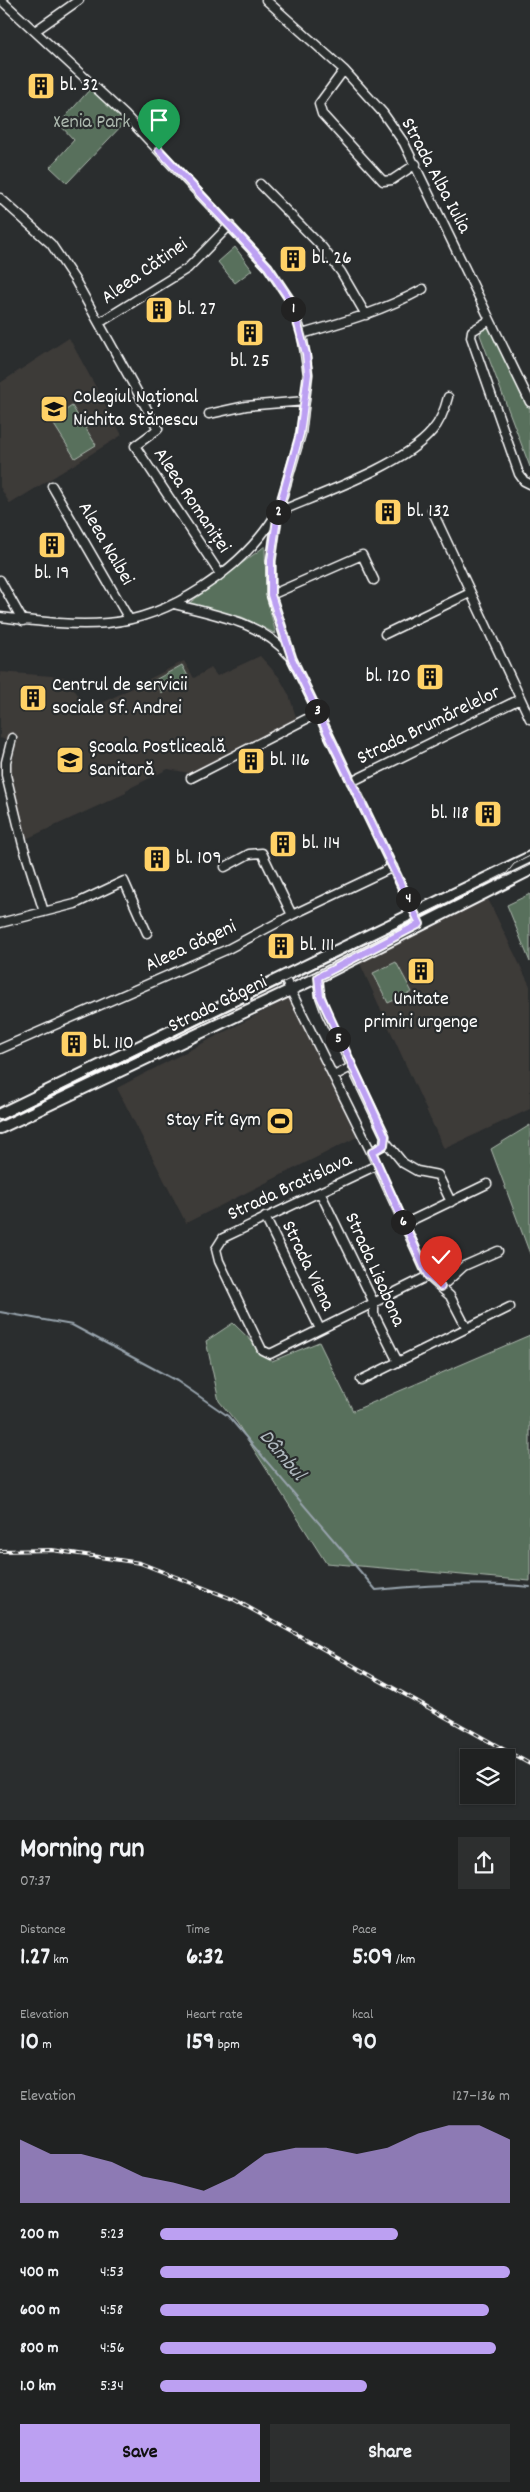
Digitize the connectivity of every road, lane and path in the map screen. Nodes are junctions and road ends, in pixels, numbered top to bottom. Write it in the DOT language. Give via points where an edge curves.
graph roads {
  1 [pos="79,0"];
  2 [pos="266,0"];
  3 [pos="2,3"];
  4 [pos="35,30"];
  5 [pos="344,70"];
  6 [pos="416,164"];
  7 [pos="260,184"];
  8 [pos="0,198"];
  9 [pos="230,225"];
  10 [pos="423,289"];
  11 [pos="366,315"];
  12 [pos="490,320"];
  13 [pos="99,323"];
  14 [pos="302,334"];
  15 [pos="448,397"];
  16 [pos="305,400"];
  17 [pos="530,402"];
  18 [pos="209,414"];
  19 [pos="135,446"];
  20 [pos="530,484"];
  21 [pos="52,486"];
  22 [pos="432,510"];
  23 [pos="278,512"];
  24 [pos="220,574"];
  25 [pos="0,580"];
  26 [pos="374,580"];
  27 [pos="470,592"];
  28 [pos="271,595"];
  29 [pos="174,604"];
  30 [pos="0,617"];
  31 [pos="129,619"];
  32 [pos="23,621"];
  33 [pos="385,634"];
  34 [pos="292,659"];
  35 [pos="520,699"];
  36 [pos="318,713"];
  37 [pos="530,719"];
  38 [pos="12,738"];
  39 [pos="191,778"];
  40 [pos="351,782"];
  41 [pos="530,857"];
  42 [pos="224,867"];
  43 [pos="393,867"];
  44 [pos="530,870"];
  45 [pos="44,912"];
  46 [pos="415,914"];
  47 [pos="292,915"];
  48 [pos="0,923"];
  49 [pos="420,924"];
  50 [pos="146,933"];
  51 [pos="284,977"];
  52 [pos="318,977"];
  53 [pos="289,990"];
  54 [pos="0,1050"];
  55 [pos="351,1067"];
  56 [pos="334,1076"];
  57 [pos="0,1113"];
  58 [pos="0,1128"];
  59 [pos="386,1142"];
  60 [pos="372,1152"];
  61 [pos="377,1165"];
  62 [pos="487,1184"];
  63 [pos="320,1192"];
  64 [pos="451,1202"];
  65 [pos="265,1217"];
  66 [pos="404,1224"];
  67 [pos="498,1251"];
  68 [pos="428,1276"];
  69 [pos="441,1287"];
  70 [pos="374,1303"];
  71 [pos="510,1307"];
  72 [pos="466,1327"];
  73 [pos="320,1329"];
  74 [pos="398,1362"];
  75 [pos="361,1380"];
  1 -- 4 [label="street"];
  2 -- 5 [label="street, Strada Alba Iulia"];
  3 -- 4 [label="street"];
  4 -- 9 [label="street" via="125,115"];
  5 -- 6 [label="street, Strada Alba Iulia" via="383,113"];
  5 -- 6 [label="street" via="319,104 322,114 383,181 392,180"];
  6 -- 12 [label="street, Strada Alba Iulia"];
  7 -- 11 [label="street" via="322,247"];
  8 -- 13 [label="street, Aleea Cătinei" via="51,244"];
  9 -- 13 [label="street, Aleea Cătinei" via="188,268"];
  9 -- 14 [label="street" via="279,282 290,300"];
  10 -- 11 [label="street"];
  11 -- 14 [label="street"];
  12 -- 17 [label="street, Strada Alba Iulia"];
  12 -- 20 [label="street" via="472,331 470,337 519,474"];
  13 -- 19 [label="street, Aleea Cătinei" via="158,429"];
  14 -- 16 [label="street" via="308,374"];
  15 -- 23 [label="street" via="440,421 432,432 407,453"];
  16 -- 18 [label="street" via="246,406"];
  16 -- 23 [label="street" via="300,434"];
  19 -- 24 [label="street, Aleea Romaniței"];
  21 -- 31 [label="street, Aleea Nalbei"];
  22 -- 27 [label="street, Strada Brumărelelor"];
  23 -- 24 [label="street" via="265,532"];
  23 -- 28 [label="street" via="271,560"];
  24 -- 29 [label="street"];
  25 -- 32 [label="street"];
  26 -- 28 [label="street" via="362,555"];
  27 -- 33 [label="street"];
  27 -- 35 [label="street, Strada Brumărelelor"];
  28 -- 34 [label="street"];
  29 -- 31 [label="street"];
  29 -- 34 [label="street" via="246,624 275,641"];
  30 -- 32 [label="street"];
  31 -- 32 [label="street" via="106,623"];
  34 -- 36 [label="street"];
  35 -- 37 [label="street, Strada Brumărelelor"];
  35 -- 40 [label="street, Strada Brumărelelor"];
  36 -- 39 [label="street"];
  36 -- 40 [label="street"];
  38 -- 45 [label="street" via="6,775"];
  40 -- 43 [label="street"];
  41 -- 46 [label="main road, Strada Găgeni"];
  42 -- 47 [label="street" via="249,854 262,853"];
  43 -- 46 [label="street"];
  43 -- 47 [label="street, Aleea Găgeni"];
  44 -- 49 [label="main road, Strada Găgeni"];
  45 -- 48 [label="street"];
  45 -- 50 [label="street" via="75,904 124,881"];
  46 -- 49 [label="street"];
  46 -- 51 [label="main road, Strada Găgeni"];
  47 -- 54 [label="street, Aleea Găgeni" via="228,950"];
  49 -- 52 [label="main road, Strada Găgeni"];
  51 -- 53 [label="street"];
  51 -- 57 [label="main road, Strada Găgeni"];
  52 -- 53 [label="main road, Strada Găgeni"];
  52 -- 55 [label="street" via="326,1013"];
  53 -- 56 [label="street"];
  53 -- 58 [label="main road, Strada Găgeni"];
  55 -- 56 [label="street"];
  55 -- 59 [label="street"];
  56 -- 60 [label="street"];
  59 -- 60 [label="street"];
  59 -- 64 [label="street" via="403,1163 417,1171 438,1175"];
  60 -- 61 [label="street"];
  61 -- 63 [label="street, Strada Bratislava"];
  61 -- 66 [label="street"];
  62 -- 64 [label="street"];
  63 -- 65 [label="street, Strada Bratislava"];
  63 -- 70 [label="street, Strada Lisabona"];
  64 -- 66 [label="street"];
  65 -- 73 [label="street, Strada Viena"];
  65 -- 73 [label="street, Strada Bratislava" via="223,1238 216,1248 219,1261 262,1350 270,1354"];
  66 -- 68 [label="street"];
  67 -- 69 [label="street" via="464,1266"];
  68 -- 69 [label="street"];
  68 -- 70 [label="street"];
  69 -- 72 [label="street" via="450,1296"];
  70 -- 73 [label="street"];
  70 -- 74 [label="street, Strada Lisabona" via="374,1314"];
  71 -- 72 [label="street"];
  72 -- 74 [label="street"];
  74 -- 75 [label="street"];
}
